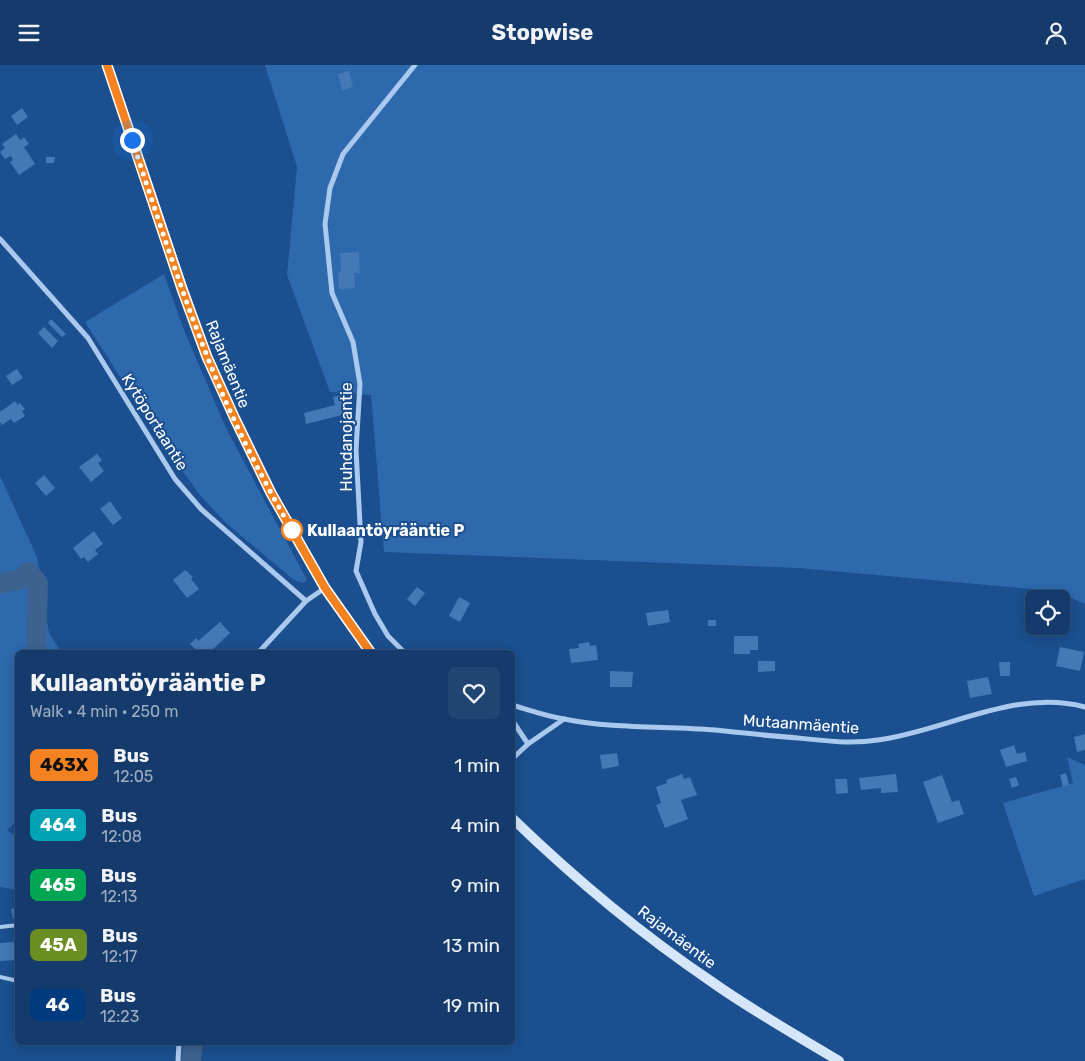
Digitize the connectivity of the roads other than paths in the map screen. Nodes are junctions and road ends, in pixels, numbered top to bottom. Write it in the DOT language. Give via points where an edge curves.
graph roads {
  1 [pos="107,65"];
  2 [pos="415,65"];
  3 [pos="0,239"];
  4 [pos="325,588"];
  5 [pos="306,601"];
  6 [pos="261,650"];
  7 [pos="369,650"];
  8 [pos="402,650"];
  9 [pos="515,706"];
  10 [pos="1085,707"];
  11 [pos="564,719"];
  12 [pos="515,724"];
  13 [pos="528,744"];
  14 [pos="515,756"];
  15 [pos="515,821"];
  16 [pos="15,925"];
  17 [pos="0,927"];
  18 [pos="0,977"];
  19 [pos="15,980"];
  20 [pos="179,1045"];
  21 [pos="178,1061"];
  22 [pos="839,1061"];
  1 -- 4 [label="main road, Rajamäentie" via="207,357 271,493"];
  2 -- 8 [label="street, Huhdanojantie" via="343,155 330,188 325,224 332,293 353,342 360,384 356,450 361,542 356,571 375,614 388,636"];
  3 -- 5 [label="street, Kytöportaantie" via="88,338 175,479 201,509"];
  4 -- 5 [label="street"];
  4 -- 7 [label="main road, Rajamäentie"];
  5 -- 6 [label="street"];
  9 -- 11 [label="street, Mutaanmäentie"];
  10 -- 11 [label="street, Mutaanmäentie" via="1044,702 1010,706 911,733 847,743"];
  11 -- 13 [label="street"];
  12 -- 13 [label="street"];
  13 -- 14 [label="street"];
  15 -- 22 [label="main road, Rajamäentie" via="596,894 720,988"];
  16 -- 17 [label="lane"];
  18 -- 19 [label="lane"];
  20 -- 21 [label="street"];
}
